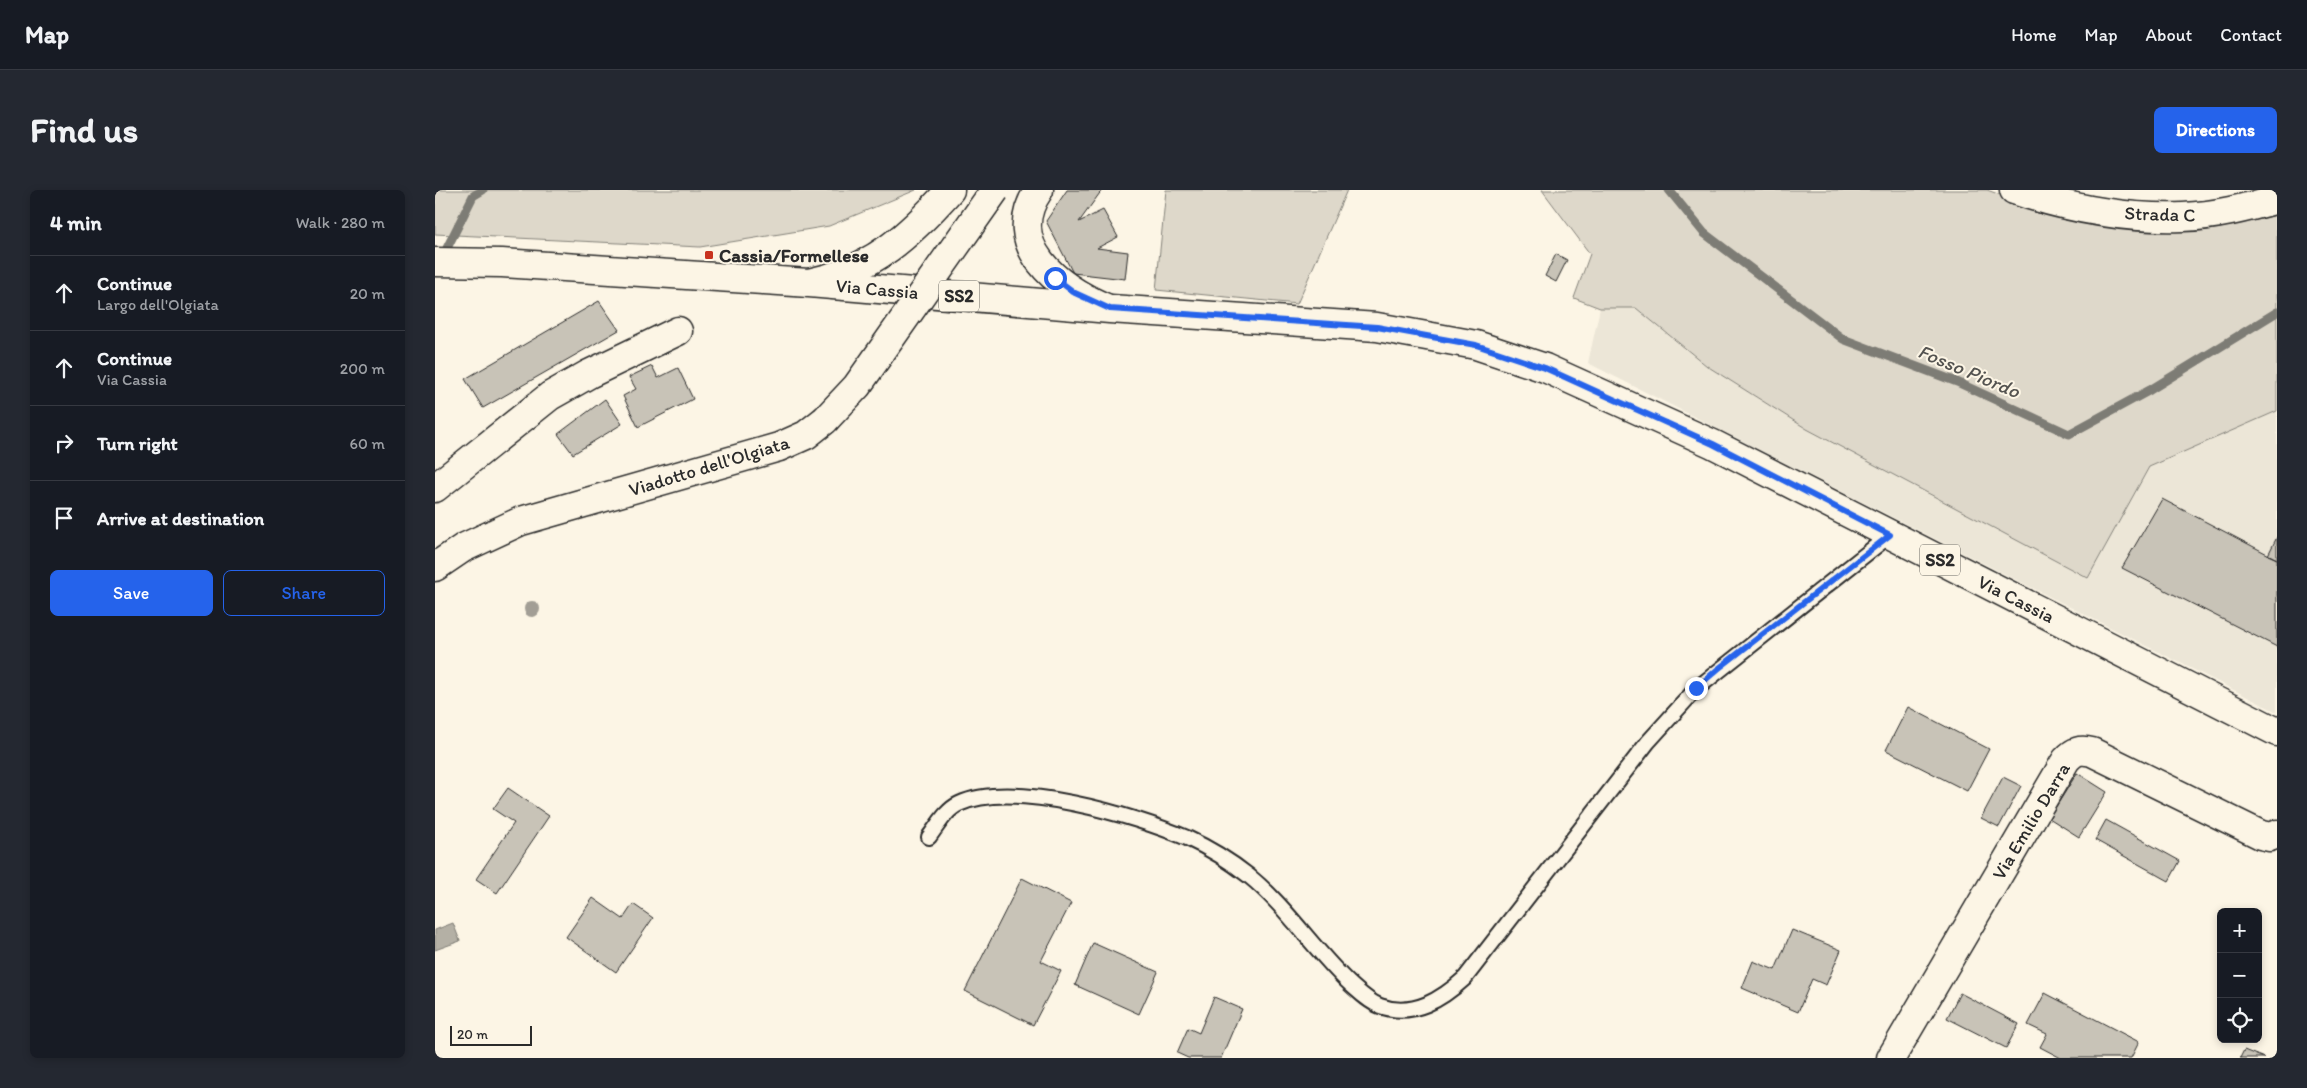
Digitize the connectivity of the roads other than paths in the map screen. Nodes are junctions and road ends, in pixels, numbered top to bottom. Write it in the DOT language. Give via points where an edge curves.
graph roads {
  1 [pos="950,190"];
  2 [pos="995,190"];
  3 [pos="1039,190"];
  4 [pos="2014,190"];
  5 [pos="2277,200"];
  6 [pos="435,262"];
  7 [pos="809,283"];
  8 [pos="1110,309"];
  9 [pos="678,330"];
  10 [pos="435,488"];
  11 [pos="1890,535"];
  12 [pos="435,567"];
  13 [pos="2277,732"];
  14 [pos="2277,834"];
  15 [pos="929,837"];
  16 [pos="1891,1058"];
  1 -- 7 [label="street" via="903,237 867,263 835,277"];
  2 -- 12 [label="street, Viadotto dell'Olgiata, bridge" via="857,386 806,436 779,447 521,520 463,548"];
  3 -- 8 [label="street" via="1027,218 1034,252 1064,285"];
  4 -- 5 [label="street, Strada C" via="2091,209 2184,218 2229,212"];
  6 -- 7 [label="street, Via Cassia / SS2" via="502,263"];
  7 -- 8 [label="street, Via Cassia / SS2"];
  8 -- 11 [label="street, Via Cassia / SS2" via="1377,327 1476,345 1545,368 1713,444"];
  9 -- 10 [label="street" via="550,396"];
  11 -- 13 [label="street, Via Cassia / SS2"];
  11 -- 15 [label="lane" via="1696,688 1648,742 1465,978 1441,998 1426,1005 1398,1010 1379,1006 1363,996 1248,876 1190,839 1155,825 1038,798 987,797 951,808"];
  14 -- 16 [label="street, Via Emilio Darra" via="2270,837 2261,835 2092,752 2073,752"];
}
